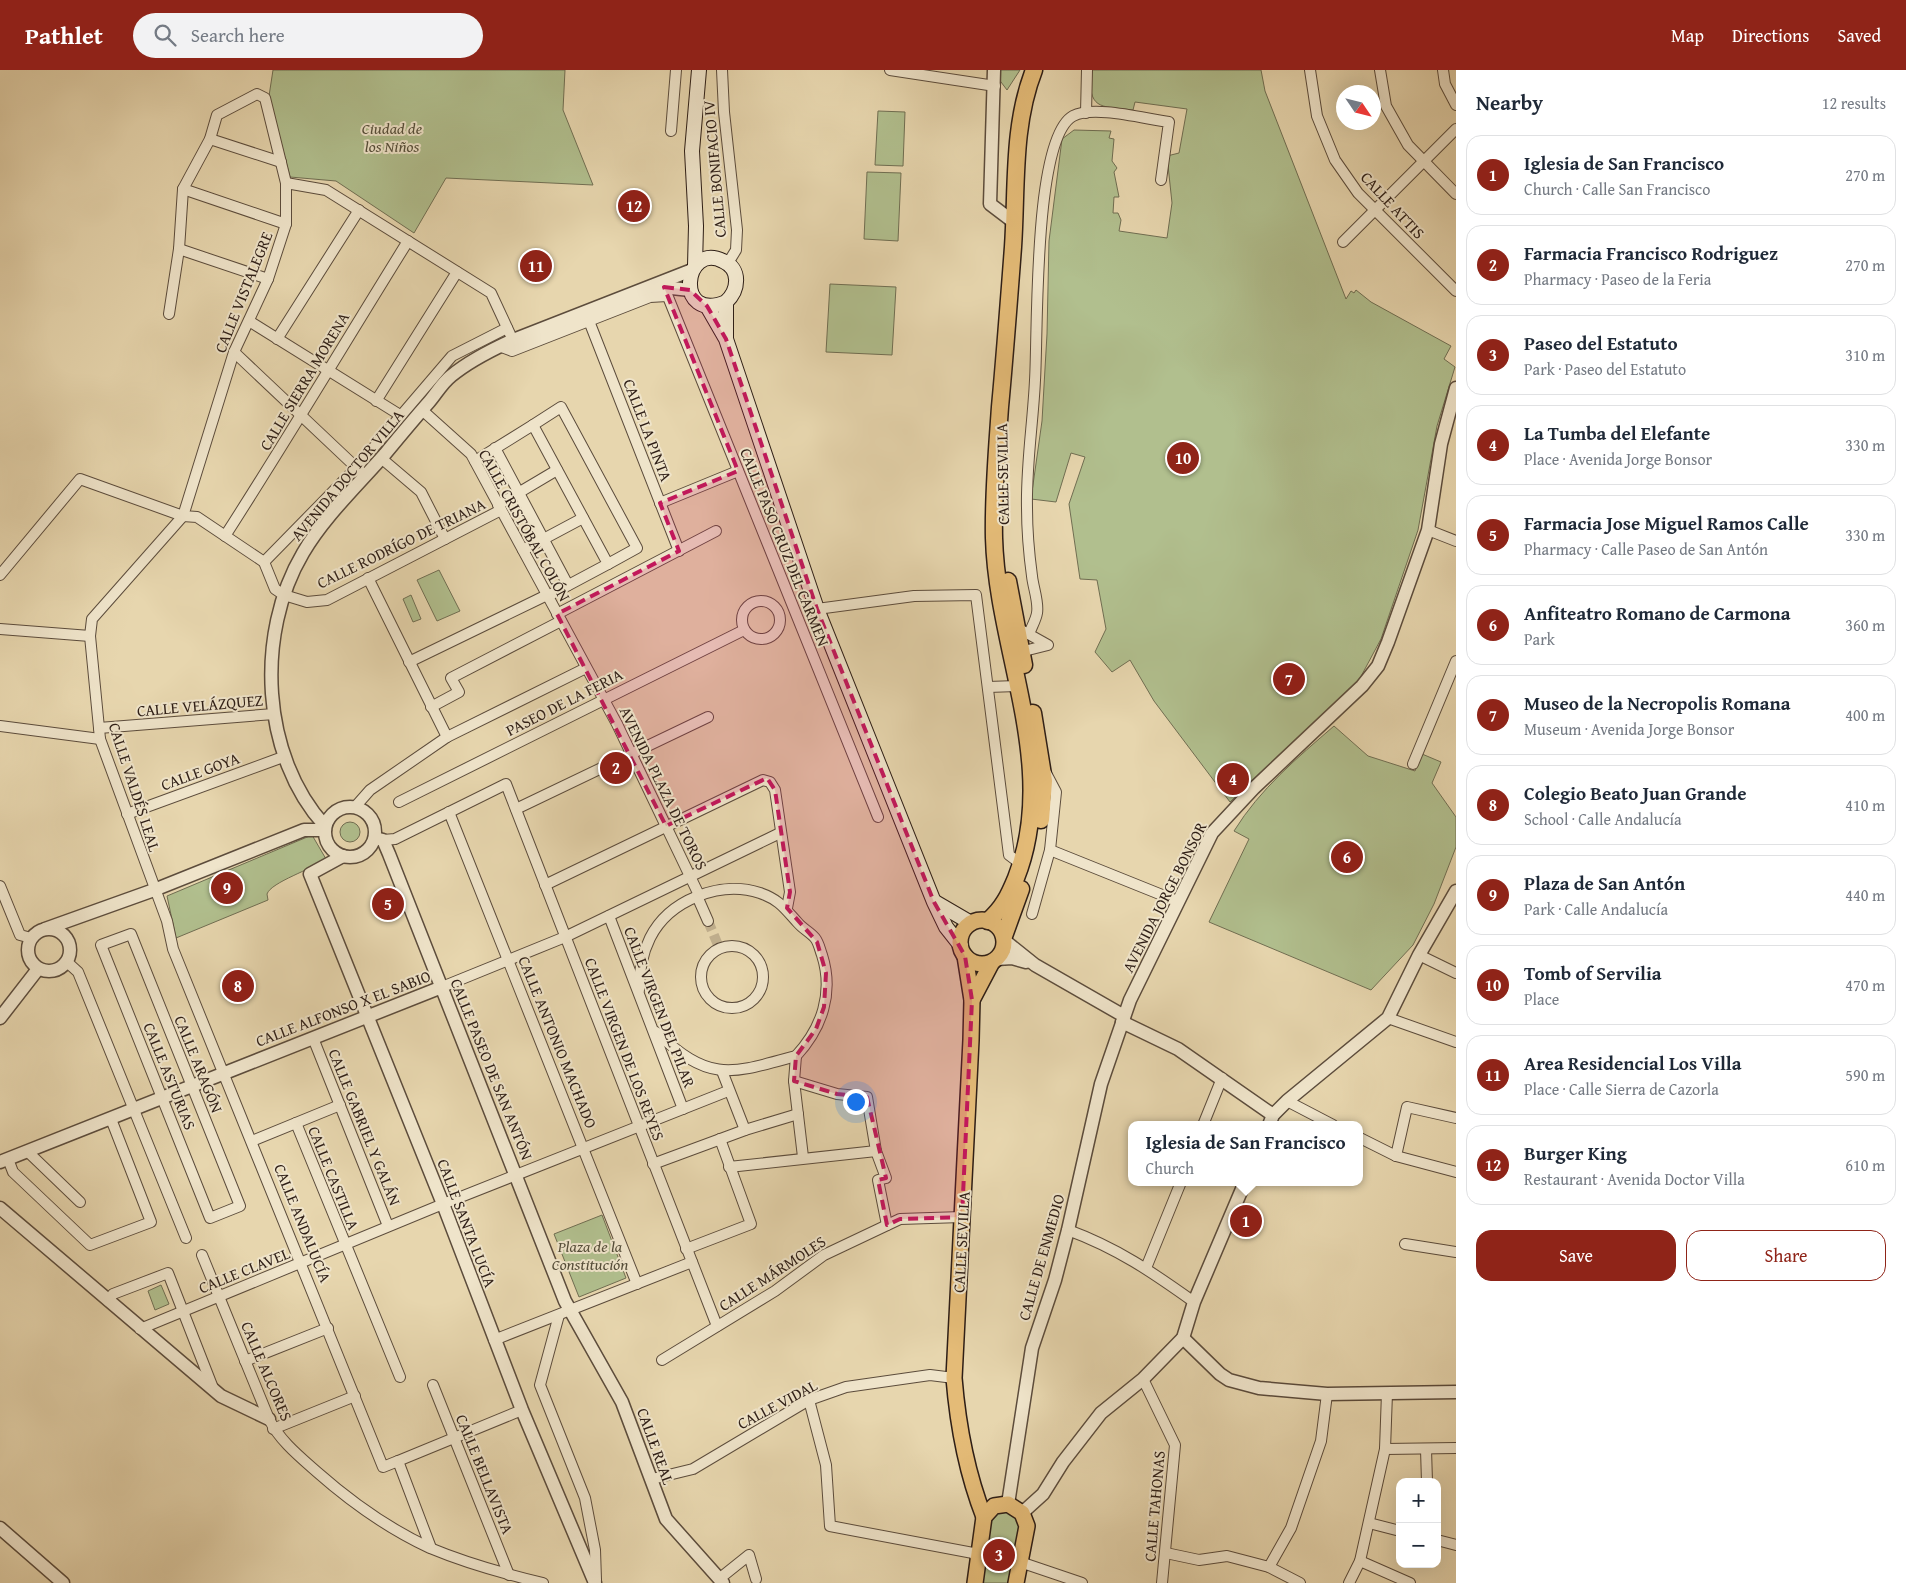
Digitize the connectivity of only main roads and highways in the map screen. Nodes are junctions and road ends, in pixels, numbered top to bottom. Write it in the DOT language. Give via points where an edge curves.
graph roads {
  1 [pos="700,70"];
  2 [pos="1034,70"];
  3 [pos="696,226"];
  4 [pos="712,258"];
  5 [pos="693,268"];
  6 [pos="726,302"];
  7 [pos="707,306"];
  8 [pos="726,339"];
  9 [pos="1000,409"];
  10 [pos="934,902"];
  11 [pos="988,920"];
  12 [pos="971,923"];
  13 [pos="1004,939"];
  14 [pos="963,951"];
  15 [pos="994,961"];
  16 [pos="972,1000"];
  17 [pos="995,1509"];
  18 [pos="975,1583"];
  19 [pos="1016,1583"];
  1 -- 3 [label="main road" via="692,151"];
  2 -- 9 [label="highway" via="1024,96 1016,161 1015,223"];
  3 -- 4 [label="main road"];
  3 -- 5 [label="main road"];
  4 -- 5 [label="main road"];
  4 -- 6 [label="main road" via="728,263 736,277 736,286"];
  5 -- 7 [label="main road" via="688,282 690,290 693,297"];
  6 -- 7 [label="main road"];
  6 -- 8 [label="main road"];
  7 -- 8 [label="main road"];
  8 -- 10 [label="main road" via="817,609"];
  9 -- 11 [label="highway, CALLE SEVILLA" via="994,474 994,540 1003,617 1028,753 1032,807 1029,836 1007,901"];
  9 -- 13 [label="highway, CALLE SEVILLA" via="1007,578 1023,631 1022,655 1042,767 1043,809 1038,837"];
  10 -- 12 [label="main road"];
  10 -- 14 [label="main road"];
  11 -- 12 [label="main road"];
  11 -- 13 [label="main road" via="998,926"];
  12 -- 14 [label="main road" via="962,933"];
  13 -- 15 [label="main road" via="1004,948"];
  14 -- 15 [label="main road" via="978,964"];
  14 -- 16 [label="main road"];
  15 -- 16 [label="main road"];
  16 -- 17 [label="main road, CALLE SEVILLA" via="954,1378 957,1420 970,1482"];
  17 -- 18 [label="main road" via="977,1558"];
  17 -- 19 [label="main road" via="1022,1513 1027,1526"];
}
